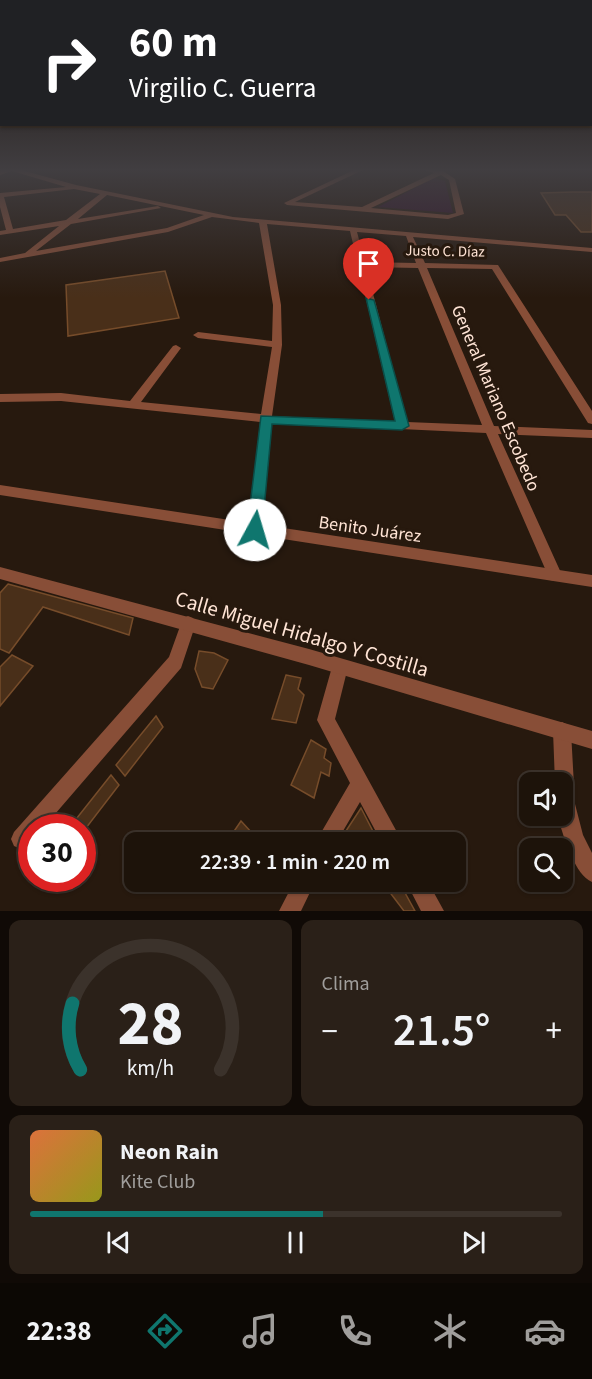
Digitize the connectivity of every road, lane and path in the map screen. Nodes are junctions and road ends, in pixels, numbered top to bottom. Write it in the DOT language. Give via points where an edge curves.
graph roads {
  1 [pos="5,213"];
  2 [pos="80,213"];
  3 [pos="129,213"];
  4 [pos="194,213"];
  5 [pos="367,213"];
  6 [pos="460,213"];
  7 [pos="210,216"];
  8 [pos="263,223"];
  9 [pos="65,224"];
  10 [pos="418,226"];
  11 [pos="439,226"];
  12 [pos="353,229"];
  13 [pos="10,231"];
  14 [pos="0,233"];
  15 [pos="592,250"];
  16 [pos="26,256"];
  17 [pos="0,260"];
  18 [pos="361,264"];
  19 [pos="421,264"];
  20 [pos="198,335"];
  21 [pos="277,345"];
  22 [pos="176,348"];
  23 [pos="0,399"];
  24 [pos="134,403"];
  25 [pos="266,419"];
  26 [pos="592,420"];
  27 [pos="402,426"];
  28 [pos="490,430"];
  29 [pos="592,434"];
  30 [pos="0,490"];
  31 [pos="255,530"];
  32 [pos="0,573"];
  33 [pos="555,575"];
  34 [pos="592,580"];
  35 [pos="188,623"];
  36 [pos="340,667"];
  37 [pos="562,731"];
  38 [pos="592,740"];
  39 [pos="360,784"];
  40 [pos="43,814"];
  41 [pos="332,832"];
  42 [pos="387,832"];
  43 [pos="592,873"];
  44 [pos="300,892"];
  45 [pos="422,892"];
  46 [pos="290,911"];
  47 [pos="433,911"];
  1 -- 13 [label="street"];
  2 -- 9 [label="street"];
  3 -- 9 [label="street"];
  4 -- 7 [label="street, Justo C. Díaz"];
  5 -- 10 [label="street"];
  6 -- 11 [label="street"];
  7 -- 8 [label="street, Justo C. Díaz"];
  7 -- 16 [label="street" via="168,230"];
  8 -- 12 [label="street, Justo C. Díaz"];
  8 -- 21 [label="street" via="277,305"];
  9 -- 13 [label="street"];
  9 -- 16 [label="street"];
  10 -- 11 [label="street, Justo C. Díaz"];
  10 -- 11 [label="street"];
  10 -- 12 [label="street, Justo C. Díaz"];
  10 -- 19 [label="street, General Mariano Escobedo"];
  11 -- 15 [label="street, Justo C. Díaz"];
  12 -- 18 [label="street"];
  13 -- 14 [label="street"];
  16 -- 17 [label="street"];
  18 -- 19 [label="street, Justo C. Díaz"];
  18 -- 27 [label="street"];
  19 -- 26 [label="street, Justo C. Díaz" via="493,266"];
  19 -- 28 [label="street, General Mariano Escobedo"];
  20 -- 21 [label="street"];
  21 -- 25 [label="street"];
  22 -- 24 [label="street"];
  23 -- 24 [label="street" via="40,396"];
  24 -- 25 [label="street"];
  25 -- 27 [label="street"];
  25 -- 31 [label="street"];
  27 -- 28 [label="street"];
  28 -- 29 [label="street"];
  28 -- 33 [label="street, General Mariano Escobedo"];
  30 -- 31 [label="street, Benito Juárez"];
  31 -- 33 [label="street, Benito Juárez"];
  32 -- 35 [label="street, Calle Miguel Hidalgo Y Costilla"];
  33 -- 34 [label="street, Benito Juárez"];
  35 -- 36 [label="street, Calle Miguel Hidalgo Y Costilla"];
  35 -- 40 [label="street" via="175,662"];
  36 -- 37 [label="street, Calle Miguel Hidalgo Y Costilla"];
  36 -- 39 [label="street" via="326,720"];
  37 -- 38 [label="street, Calle Miguel Hidalgo Y Costilla"];
  37 -- 43 [label="street" via="568,826"];
  39 -- 41 [label="street"];
  39 -- 42 [label="street"];
  44 -- 46 [label="street"];
  45 -- 47 [label="street"];
}
